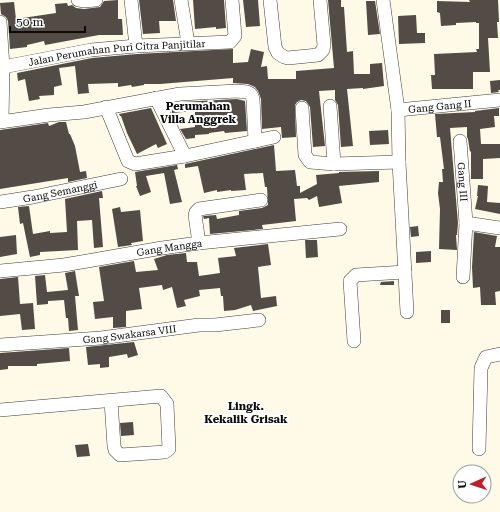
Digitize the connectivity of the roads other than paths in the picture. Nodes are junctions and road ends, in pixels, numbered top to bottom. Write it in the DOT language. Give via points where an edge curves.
graph roads {
  1 [pos="78,0"];
  2 [pos="96,0"];
  3 [pos="131,0"];
  4 [pos="182,0"];
  5 [pos="232,0"];
  6 [pos="270,0"];
  7 [pos="320,0"];
  8 [pos="383,0"];
  9 [pos="0,22"];
  10 [pos="188,43"];
  11 [pos="136,46"];
  12 [pos="3,67"];
  13 [pos="156,98"];
  14 [pos="500,100"];
  15 [pos="330,106"];
  16 [pos="106,107"];
  17 [pos="302,108"];
  18 [pos="398,110"];
  19 [pos="1,122"];
  20 [pos="274,137"];
  21 [pos="255,140"];
  22 [pos="460,141"];
  23 [pos="185,156"];
  24 [pos="399,162"];
  25 [pos="334,164"];
  26 [pos="121,179"];
  27 [pos="261,200"];
  28 [pos="0,202"];
  29 [pos="466,223"];
  30 [pos="500,228"];
  31 [pos="340,230"];
  32 [pos="199,243"];
  33 [pos="0,271"];
  34 [pos="405,272"];
  35 [pos="463,278"];
  36 [pos="408,312"];
  37 [pos="259,320"];
  38 [pos="354,342"];
  39 [pos="0,345"];
  40 [pos="500,354"];
  41 [pos="111,401"];
  42 [pos="0,410"];
  43 [pos="479,449"];
  1 -- 2 [label="street"];
  3 -- 11 [label="street"];
  4 -- 10 [label="street"];
  5 -- 10 [label="street, Jalan Perumahan Puri Citra Panjitilar" via="235,36 233,40"];
  6 -- 7 [label="street" via="276,49 280,55 288,58 318,56 323,50"];
  8 -- 18 [label="street, Gang Gang II"];
  9 -- 12 [label="street"];
  10 -- 11 [label="street, Jalan Perumahan Puri Citra Panjitilar"];
  11 -- 12 [label="street, Jalan Perumahan Puri Citra Panjitilar" via="91,50"];
  12 -- 19 [label="street"];
  13 -- 16 [label="street"];
  13 -- 21 [label="street" via="216,91 247,92 253,99"];
  13 -- 23 [label="street"];
  14 -- 18 [label="street, Gang Gang II"];
  15 -- 25 [label="street"];
  16 -- 19 [label="street"];
  16 -- 23 [label="street" via="128,161 135,164"];
  17 -- 25 [label="street" via="306,158 312,162"];
  18 -- 24 [label="street"];
  20 -- 21 [label="street"];
  21 -- 23 [label="street"];
  22 -- 29 [label="street, Gang III"];
  24 -- 25 [label="street"];
  24 -- 34 [label="street"];
  26 -- 28 [label="street, Gang Semanggi"];
  27 -- 32 [label="street" via="199,209 195,215"];
  29 -- 30 [label="street"];
  29 -- 35 [label="street, Gang III"];
  31 -- 32 [label="street, Gang Mangga"];
  32 -- 33 [label="street, Gang Mangga"];
  34 -- 36 [label="street"];
  34 -- 38 [label="street" via="356,275 350,281"];
  37 -- 39 [label="street, Gang Swakarsa VIII" via="101,338"];
  40 -- 43 [label="street" via="486,357 481,368"];
  41 -- 41 [label="street" via="161,396 167,404 169,449 165,452 120,455 117,453 114,446"];
  41 -- 42 [label="street"];
}
